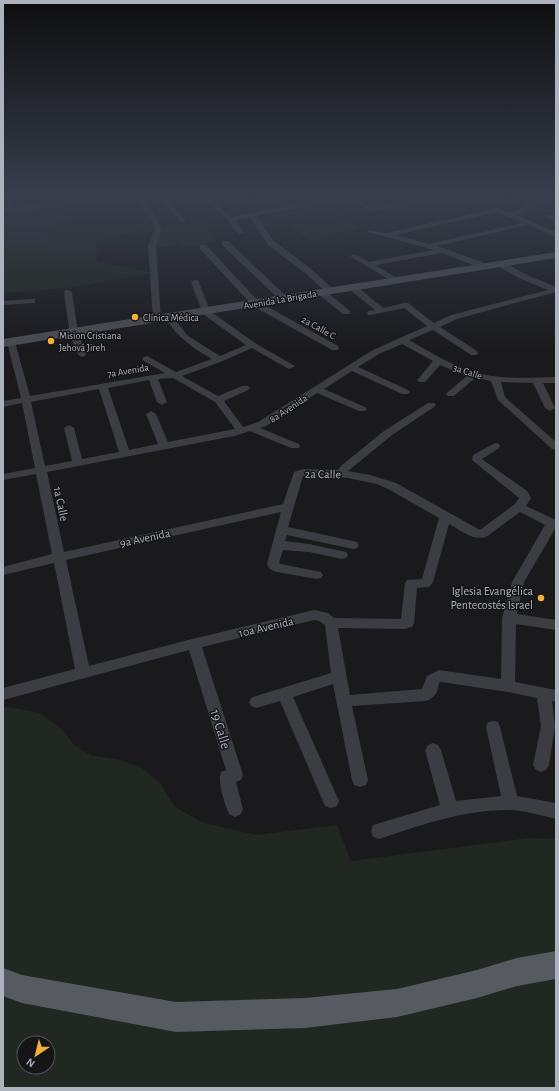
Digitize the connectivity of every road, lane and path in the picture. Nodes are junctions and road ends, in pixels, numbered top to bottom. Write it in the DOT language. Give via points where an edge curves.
graph roads {
  1 [pos="152,247"];
  2 [pos="203,247"];
  3 [pos="229,247"];
  4 [pos="276,247"];
  5 [pos="432,247"];
  6 [pos="443,251"];
  7 [pos="556,255"];
  8 [pos="354,256"];
  9 [pos="370,264"];
  10 [pos="500,264"];
  11 [pos="483,267"];
  12 [pos="395,281"];
  13 [pos="195,282"];
  14 [pos="352,287"];
  15 [pos="556,290"];
  16 [pos="68,292"];
  17 [pos="325,292"];
  18 [pos="284,299"];
  19 [pos="32,301"];
  20 [pos="3,303"];
  21 [pos="256,304"];
  22 [pos="381,310"];
  23 [pos="206,312"];
  24 [pos="346,312"];
  25 [pos="371,313"];
  26 [pos="163,318"];
  27 [pos="433,326"];
  28 [pos="74,332"];
  29 [pos="402,340"];
  30 [pos="7,343"];
  31 [pos="252,345"];
  32 [pos="335,348"];
  33 [pos="474,353"];
  34 [pos="82,354"];
  35 [pos="147,358"];
  36 [pos="220,359"];
  37 [pos="439,360"];
  38 [pos="290,366"];
  39 [pos="350,367"];
  40 [pos="175,375"];
  41 [pos="473,375"];
  42 [pos="152,377"];
  43 [pos="495,379"];
  44 [pos="422,380"];
  45 [pos="537,380"];
  46 [pos="556,380"];
  47 [pos="103,386"];
  48 [pos="245,388"];
  49 [pos="317,389"];
  50 [pos="405,392"];
  51 [pos="451,394"];
  52 [pos="26,400"];
  53 [pos="218,400"];
  54 [pos="162,402"];
  55 [pos="3,404"];
  56 [pos="431,405"];
  57 [pos="550,408"];
  58 [pos="362,409"];
  59 [pos="151,414"];
  60 [pos="69,428"];
  61 [pos="246,430"];
  62 [pos="544,436"];
  63 [pos="556,436"];
  64 [pos="164,446"];
  65 [pos="295,446"];
  66 [pos="495,446"];
  67 [pos="556,447"];
  68 [pos="125,454"];
  69 [pos="78,463"];
  70 [pos="40,470"];
  71 [pos="342,473"];
  72 [pos="3,478"];
  73 [pos="288,507"];
  74 [pos="519,507"];
  75 [pos="445,516"];
  76 [pos="554,524"];
  77 [pos="282,530"];
  78 [pos="278,545"];
  79 [pos="353,545"];
  80 [pos="342,555"];
  81 [pos="59,556"];
  82 [pos="3,571"];
  83 [pos="317,575"];
  84 [pos="509,618"];
  85 [pos="331,623"];
  86 [pos="556,625"];
  87 [pos="194,644"];
  88 [pos="83,672"];
  89 [pos="339,678"];
  90 [pos="508,686"];
  91 [pos="284,693"];
  92 [pos="3,694"];
  93 [pos="550,695"];
  94 [pos="344,701"];
  95 [pos="256,702"];
  96 [pos="493,727"];
  97 [pos="433,750"];
  98 [pos="541,765"];
  99 [pos="360,780"];
  100 [pos="331,801"];
  101 [pos="511,803"];
  102 [pos="235,809"];
  103 [pos="450,810"];
  104 [pos="556,811"];
  105 [pos="379,832"];
  106 [pos="556,965"];
  107 [pos="3,982"];
  1 -- 26 [label="street"];
  2 -- 21 [label="street, 2a Calle C"];
  3 -- 18 [label="street"];
  4 -- 17 [label="street" via="308,271"];
  5 -- 6 [label="street"];
  6 -- 9 [label="street"];
  6 -- 11 [label="street"];
  7 -- 10 [label="main road, Avenida La Brigada"];
  8 -- 9 [label="street"];
  9 -- 12 [label="street"];
  10 -- 11 [label="main road, Avenida La Brigada"];
  10 -- 15 [label="street"];
  11 -- 12 [label="main road, Avenida La Brigada"];
  12 -- 14 [label="main road, Avenida La Brigada"];
  13 -- 23 [label="street"];
  14 -- 17 [label="main road, Avenida La Brigada"];
  14 -- 22 [label="street"];
  15 -- 27 [label="street, 8a Avenida" via="454,317"];
  16 -- 28 [label="street"];
  17 -- 18 [label="main road, Avenida La Brigada"];
  17 -- 24 [label="street"];
  18 -- 21 [label="main road, Avenida La Brigada"];
  19 -- 20 [label="street"];
  21 -- 23 [label="main road, Avenida La Brigada"];
  21 -- 32 [label="street, 2a Calle C"];
  22 -- 25 [label="street"];
  22 -- 27 [label="street" via="402,304"];
  23 -- 26 [label="main road, Avenida La Brigada"];
  23 -- 31 [label="street"];
  26 -- 28 [label="main road, Avenida La Brigada"];
  26 -- 36 [label="street" via="195,346"];
  27 -- 29 [label="street, 8a Avenida"];
  27 -- 33 [label="street"];
  28 -- 30 [label="main road, Avenida La Brigada"];
  28 -- 34 [label="street"];
  29 -- 37 [label="street, 3a Calle"];
  29 -- 39 [label="street, 8a Avenida"];
  30 -- 52 [label="street, 1a Calle"];
  31 -- 36 [label="street, 7a Avenida"];
  31 -- 38 [label="street"];
  35 -- 40 [label="street"];
  36 -- 40 [label="street, 7a Avenida"];
  37 -- 41 [label="street, 3a Calle"];
  37 -- 44 [label="street"];
  39 -- 49 [label="street, 8a Avenida"];
  39 -- 50 [label="street"];
  40 -- 42 [label="street, 7a Avenida"];
  40 -- 53 [label="street"];
  41 -- 43 [label="street, 3a Calle"];
  41 -- 51 [label="street"];
  42 -- 47 [label="street, 7a Avenida"];
  42 -- 54 [label="street"];
  43 -- 45 [label="street"];
  43 -- 62 [label="street, 3a Calle" via="501,398"];
  45 -- 46 [label="street"];
  45 -- 57 [label="street"];
  47 -- 52 [label="street, 7a Avenida"];
  47 -- 68 [label="street"];
  48 -- 53 [label="street"];
  49 -- 58 [label="street"];
  49 -- 61 [label="street, 8a Avenida" via="262,424"];
  52 -- 55 [label="street, 7a Avenida"];
  52 -- 70 [label="street, 1a Calle"];
  53 -- 61 [label="street"];
  56 -- 71 [label="street" via="388,433"];
  59 -- 64 [label="street"];
  60 -- 69 [label="street"];
  61 -- 64 [label="street, 8a Avenida"];
  61 -- 65 [label="street"];
  62 -- 63 [label="street"];
  62 -- 67 [label="street, 3a Calle"];
  64 -- 68 [label="street, 8a Avenida"];
  66 -- 74 [label="street" via="476,460 523,494 525,498"];
  68 -- 69 [label="street, 8a Avenida"];
  69 -- 70 [label="street, 8a Avenida"];
  70 -- 72 [label="street, 8a Avenida"];
  70 -- 81 [label="street, 1a Calle"];
  71 -- 73 [label="street, 2a Calle" via="298,474"];
  71 -- 75 [label="street, 2a Calle" via="380,481"];
  73 -- 77 [label="street, 2a Calle"];
  73 -- 81 [label="street, 9a Avenida"];
  74 -- 75 [label="street, 2a Calle" via="485,533 474,533"];
  74 -- 76 [label="street"];
  75 -- 85 [label="street, 10a Avenida" via="427,582 411,583 407,623"];
  76 -- 84 [label="street" via="518,582"];
  77 -- 78 [label="street, 2a Calle"];
  77 -- 79 [label="street"];
  78 -- 80 [label="street"];
  78 -- 83 [label="street, 2a Calle" via="273,562 277,568"];
  81 -- 82 [label="street, 9a Avenida"];
  81 -- 88 [label="street, 1a Calle"];
  84 -- 86 [label="street"];
  84 -- 90 [label="street"];
  85 -- 87 [label="street, 10a Avenida" via="323,617 314,616"];
  85 -- 89 [label="street"];
  87 -- 88 [label="street, 10a Avenida"];
  87 -- 102 [label="street, 19 Calle" via="235,775 227,777"];
  88 -- 92 [label="street, 10a Avenida"];
  89 -- 91 [label="street"];
  89 -- 94 [label="street"];
  90 -- 93 [label="street"];
  90 -- 94 [label="street" via="438,676 432,680 431,690 426,695"];
  91 -- 95 [label="street"];
  91 -- 100 [label="street"];
  93 -- 98 [label="street"];
  94 -- 99 [label="street"];
  96 -- 101 [label="street"];
  97 -- 103 [label="street"];
  101 -- 103 [label="street"];
  101 -- 104 [label="street"];
  103 -- 105 [label="street"];
  106 -- 107 [label="main road" via="516,972 396,1003 305,1013 176,1017 22,990"];
}
